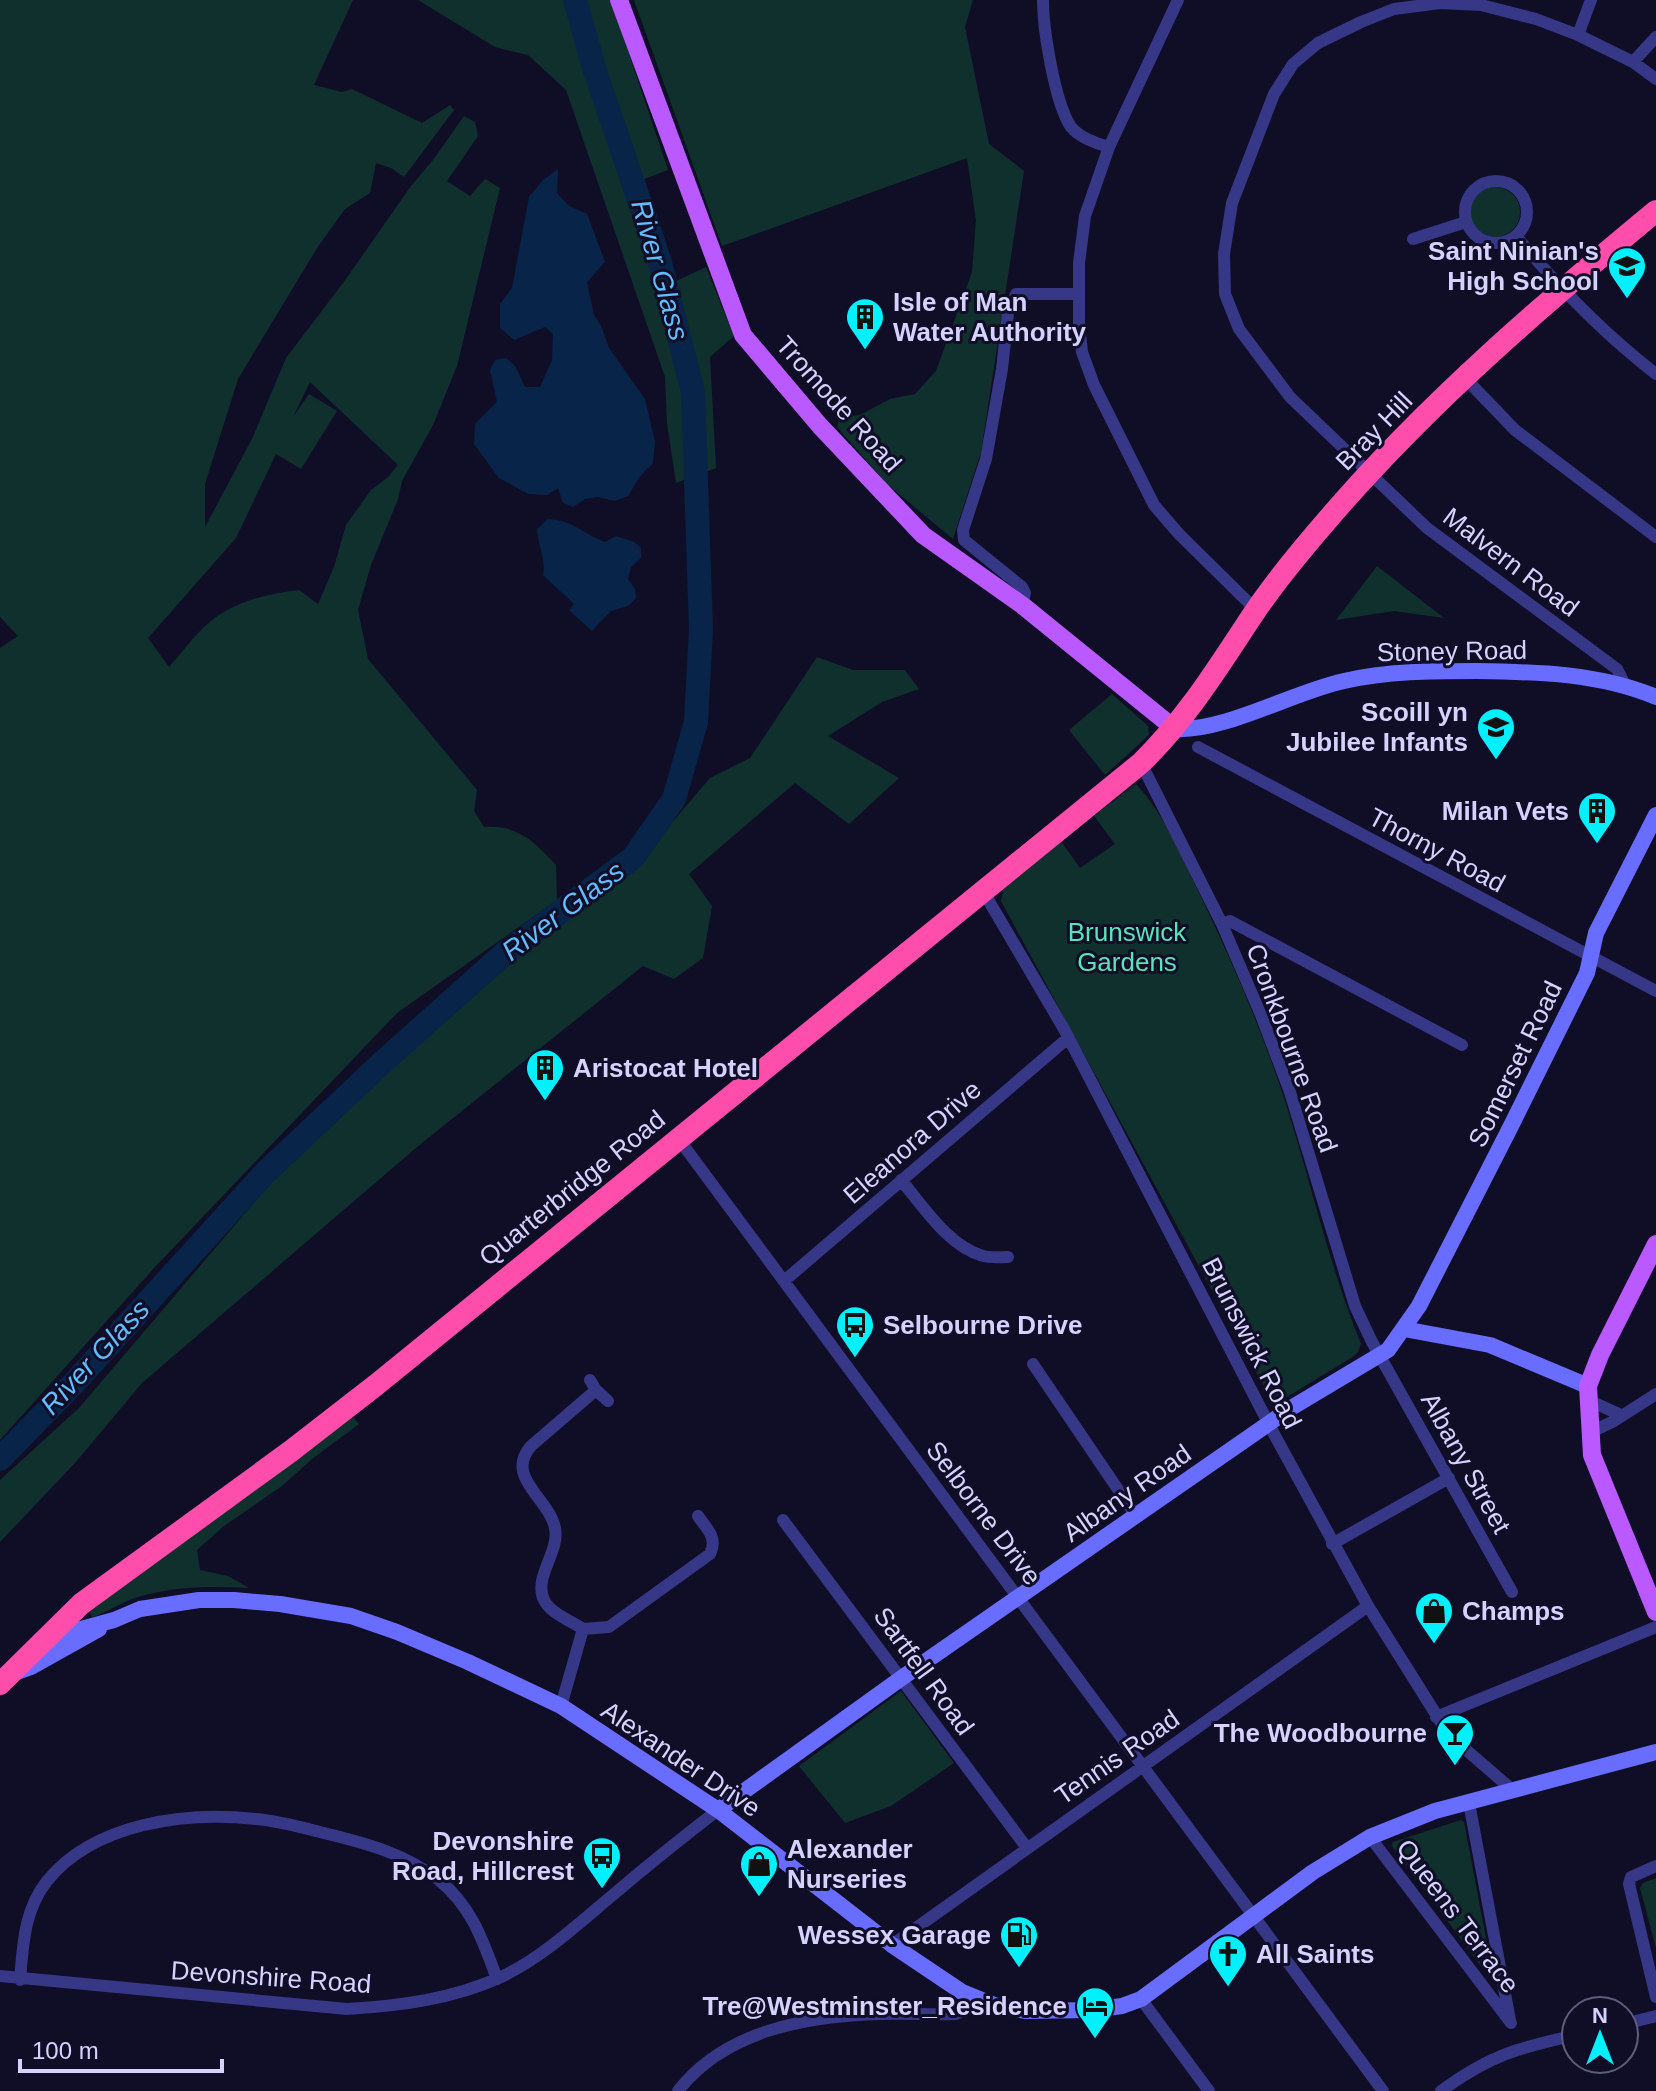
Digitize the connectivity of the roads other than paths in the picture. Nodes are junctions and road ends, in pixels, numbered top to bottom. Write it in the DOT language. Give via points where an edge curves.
graph roads {
  1 [pos="619,0"];
  2 [pos="1043,0"];
  3 [pos="1178,0"];
  4 [pos="1591,0"];
  5 [pos="1578,35"];
  6 [pos="1656,37"];
  7 [pos="1633,62"];
  8 [pos="1656,79"];
  9 [pos="1109,147"];
  10 [pos="1656,211"];
  11 [pos="1466,222"];
  12 [pos="1516,236"];
  13 [pos="1413,239"];
  14 [pos="1561,289"];
  15 [pos="1078,294"];
  16 [pos="1656,374"];
  17 [pos="1464,377"];
  18 [pos="1371,473"];
  19 [pos="1656,537"];
  20 [pos="1022,605"];
  21 [pos="1256,610"];
  22 [pos="1632,687"];
  23 [pos="1656,697"];
  24 [pos="1175,729"];
  25 [pos="1198,747"];
  26 [pos="1141,763"];
  27 [pos="1656,815"];
  28 [pos="1650,841"];
  29 [pos="983,891"];
  30 [pos="1222,924"];
  31 [pos="1591,956"];
  32 [pos="1656,991"];
  33 [pos="1068,1038"];
  34 [pos="1462,1045"];
  35 [pos="678,1138"];
  36 [pos="901,1180"];
  37 [pos="1656,1244"];
  38 [pos="1008,1257"];
  39 [pos="784,1281"];
  40 [pos="1404,1329"];
  41 [pos="1381,1356"];
  42 [pos="1033,1364"];
  43 [pos="1588,1393"];
  44 [pos="1656,1394"];
  45 [pos="608,1401"];
  46 [pos="1621,1415"];
  47 [pos="1269,1424"];
  48 [pos="1589,1433"];
  49 [pos="1449,1478"];
  50 [pos="698,1516"];
  51 [pos="1136,1516"];
  52 [pos="783,1520"];
  53 [pos="1332,1544"];
  54 [pos="1512,1592"];
  55 [pos="1019,1597"];
  56 [pos="1655,1605"];
  57 [pos="1368,1606"];
  58 [pos="114,1620"];
  59 [pos="1656,1627"];
  60 [pos="583,1629"];
  61 [pos="43,1642"];
  62 [pos="903,1677"];
  63 [pos="4,1679"];
  64 [pos="561,1706"];
  65 [pos="1436,1717"];
  66 [pos="1656,1752"];
  67 [pos="1142,1766"];
  68 [pos="1510,1793"];
  69 [pos="1469,1803"];
  70 [pos="718,1810"];
  71 [pos="1370,1837"];
  72 [pos="1027,1848"];
  73 [pos="1656,1866"];
  74 [pos="1253,1915"];
  75 [pos="892,1945"];
  76 [pos="0,1976"];
  77 [pos="497,1979"];
  78 [pos="20,1980"];
  79 [pos="973,1997"];
  80 [pos="1656,1997"];
  81 [pos="1141,1999"];
  82 [pos="1560,2039"];
  83 [pos="678,2091"];
  84 [pos="1209,2091"];
  85 [pos="1383,2091"];
  86 [pos="1441,2091"];
  1 -- 20 [label="main road, Tromode Road" via="743,335 923,535"];
  2 -- 9 [label="street" via="1045,31 1066,117 1079,134"];
  3 -- 9 [label="street"];
  4 -- 5 [label="street"];
  5 -- 7 [label="street, Malvern Road"];
  5 -- 18 [label="street, Malvern Road" via="1481,5 1394,9 1318,43 1293,64 1274,94 1232,203 1224,254 1225,294 1239,329 1290,397"];
  6 -- 7 [label="street"];
  7 -- 8 [label="street, Malvern Road"];
  9 -- 15 [label="street" via="1085,216"];
  10 -- 14 [label="highway, Bray Hill"];
  11 -- 12 [label="street" via="1487,242"];
  11 -- 12 [label="street" via="1465,203 1475,188 1501,181 1517,188 1526,204 1526,222"];
  11 -- 13 [label="street"];
  12 -- 14 [label="street"];
  14 -- 16 [label="street"];
  14 -- 17 [label="highway, Bray Hill"];
  15 -- 20 [label="street" via="1016,294 1008,313 986,459 963,530 964,540 1022,587"];
  15 -- 21 [label="street" via="1082,352 1154,505"];
  17 -- 18 [label="highway, Bray Hill"];
  17 -- 19 [label="street" via="1515,430"];
  18 -- 21 [label="highway, Bray Hill"];
  18 -- 22 [label="street, Malvern Road" via="1427,528 1617,669"];
  20 -- 24 [label="main road, Tromode Road"];
  21 -- 24 [label="highway, Bray Hill"];
  22 -- 23 [label="main road, Stoney Road"];
  22 -- 24 [label="main road, Stoney Road" via="1564,674 1388,674 1344,681 1192,730"];
  24 -- 26 [label="highway, Quarterbridge Road"];
  25 -- 31 [label="street, Thorny Road"];
  26 -- 29 [label="highway, Quarterbridge Road"];
  26 -- 30 [label="street, Cronkbourne Road"];
  27 -- 28 [label="main road, Somerset Road"];
  28 -- 31 [label="main road, Somerset Road" via="1596,933"];
  29 -- 33 [label="street, Brunswick Road"];
  29 -- 35 [label="highway, Quarterbridge Road"];
  30 -- 34 [label="street" via="1230,921"];
  30 -- 41 [label="street, Cronkbourne Road" via="1290,1092 1355,1306"];
  31 -- 32 [label="street, Thorny Road"];
  31 -- 40 [label="main road, Somerset Road" via="1511,1126"];
  33 -- 36 [label="street, Eleanora Drive"];
  33 -- 47 [label="street, Brunswick Road"];
  35 -- 39 [label="street, Selborne Drive"];
  35 -- 61 [label="highway, Quarterbridge Road" via="376,1385 81,1604"];
  36 -- 38 [label="street" via="960,1244 987,1258"];
  36 -- 39 [label="street, Eleanora Drive"];
  37 -- 43 [label="main road" via="1600,1355"];
  39 -- 55 [label="street, Selborne Drive"];
  40 -- 41 [label="main road, Albany Road"];
  40 -- 43 [label="main road" via="1490,1345"];
  41 -- 47 [label="main road, Albany Road"];
  41 -- 49 [label="street, Albany Street"];
  42 -- 51 [label="street"];
  43 -- 46 [label="street"];
  43 -- 48 [label="main road"];
  44 -- 46 [label="street"];
  45 -- 60 [label="street" via="593,1385 531,1446 521,1466 556,1530 543,1599 549,1609"];
  46 -- 48 [label="street"];
  47 -- 51 [label="main road, Albany Road"];
  47 -- 53 [label="street, Brunswick Road"];
  48 -- 56 [label="main road" via="1598,1471"];
  49 -- 53 [label="street"];
  49 -- 54 [label="street, Albany Street"];
  50 -- 60 [label="street" via="713,1537 710,1554 609,1627"];
  51 -- 55 [label="main road, Albany Road"];
  52 -- 62 [label="street, Sartfell Road"];
  53 -- 57 [label="street, Brunswick Road"];
  55 -- 62 [label="main road, Albany Road"];
  55 -- 67 [label="street, Selborne Drive"];
  57 -- 65 [label="street, Brunswick Road"];
  57 -- 67 [label="street, Tennis Road"];
  58 -- 61 [label="main road, Alexander Drive"];
  58 -- 63 [label="main road, Alexander Drive"];
  58 -- 64 [label="main road, Alexander Drive" via="140,1609 199,1600 323,1610 397,1632"];
  59 -- 65 [label="street"];
  60 -- 64 [label="street"];
  61 -- 63 [label="highway, Quarterbridge Road"];
  62 -- 70 [label="main road, Albany Road"];
  62 -- 72 [label="street, Sartfell Road"];
  64 -- 70 [label="main road, Alexander Drive"];
  65 -- 68 [label="street, Brunswick Road"];
  66 -- 68 [label="main road, Alexander Drive"];
  67 -- 72 [label="street, Tennis Road"];
  67 -- 74 [label="street, Selborne Drive"];
  68 -- 69 [label="main road, Alexander Drive"];
  69 -- 71 [label="main road, Alexander Drive"];
  69 -- 71 [label="street, Queens Terrace" via="1511,2023"];
  70 -- 75 [label="main road, Alexander Drive"];
  70 -- 77 [label="street, Devonshire Road" via="566,1934"];
  71 -- 74 [label="main road, Alexander Drive"];
  72 -- 75 [label="street, Tennis Road"];
  73 -- 80 [label="street" via="1631,1877 1629,1884"];
  74 -- 81 [label="main road, Alexander Drive"];
  74 -- 85 [label="street, Selborne Drive"];
  75 -- 79 [label="main road, Alexander Drive"];
  76 -- 78 [label="street, Devonshire Road"];
  77 -- 78 [label="street, Devonshire Road" via="404,2005 347,2009"];
  77 -- 78 [label="street" via="473,1918 440,1881 412,1862 297,1827 222,1817 144,1825 74,1856 46,1882 35,1902 26,1925"];
  79 -- 81 [label="main road, Alexander Drive" via="1009,2009 1059,2012"];
  79 -- 83 [label="street" via="966,2010 956,2014 879,2014 792,2023 732,2046"];
  81 -- 84 [label="street"];
  82 -- 86 [label="street" via="1483,2062"];
}
